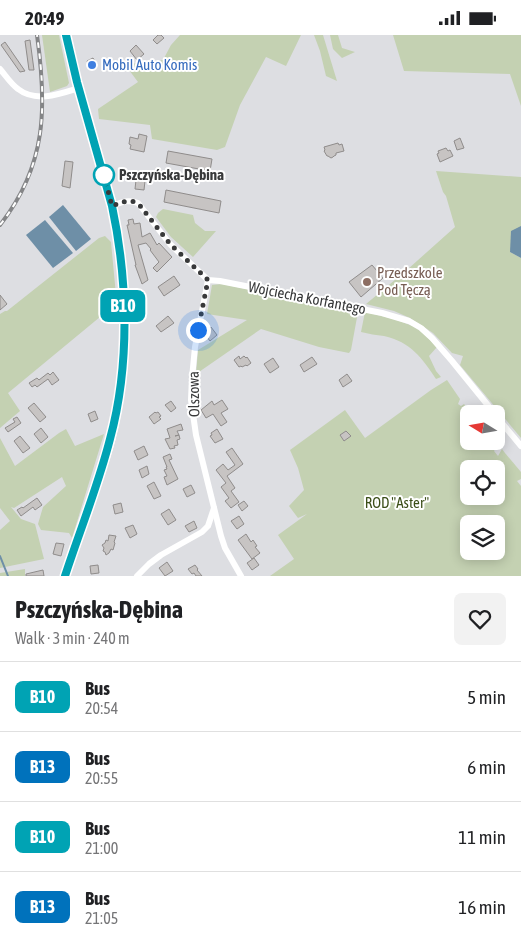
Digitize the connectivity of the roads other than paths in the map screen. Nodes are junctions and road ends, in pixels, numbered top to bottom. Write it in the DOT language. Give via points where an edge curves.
graph roads {
  1 [pos="66,35"];
  2 [pos="0,69"];
  3 [pos="79,88"];
  4 [pos="112,206"];
  5 [pos="208,280"];
  6 [pos="487,405"];
  7 [pos="505,427"];
  8 [pos="521,446"];
  9 [pos="214,508"];
  10 [pos="65,576"];
  11 [pos="137,576"];
  12 [pos="241,576"];
  1 -- 3 [label="main road"];
  2 -- 3 [label="street" via="20,91 34,96 43,97"];
  3 -- 4 [label="main road"];
  4 -- 5 [label="street" via="126,201 138,203 170,244"];
  4 -- 10 [label="main road" via="123,292 121,382 102,469"];
  5 -- 6 [label="street, Wojciecha Korfantego" via="409,321 432,338"];
  5 -- 9 [label="street, Olszowa" via="195,347 191,400"];
  7 -- 8 [label="street, Wojciecha Korfantego"];
  9 -- 11 [label="street" via="208,526 202,532 161,555"];
  9 -- 12 [label="street, Olszowa" via="221,536"];
}
